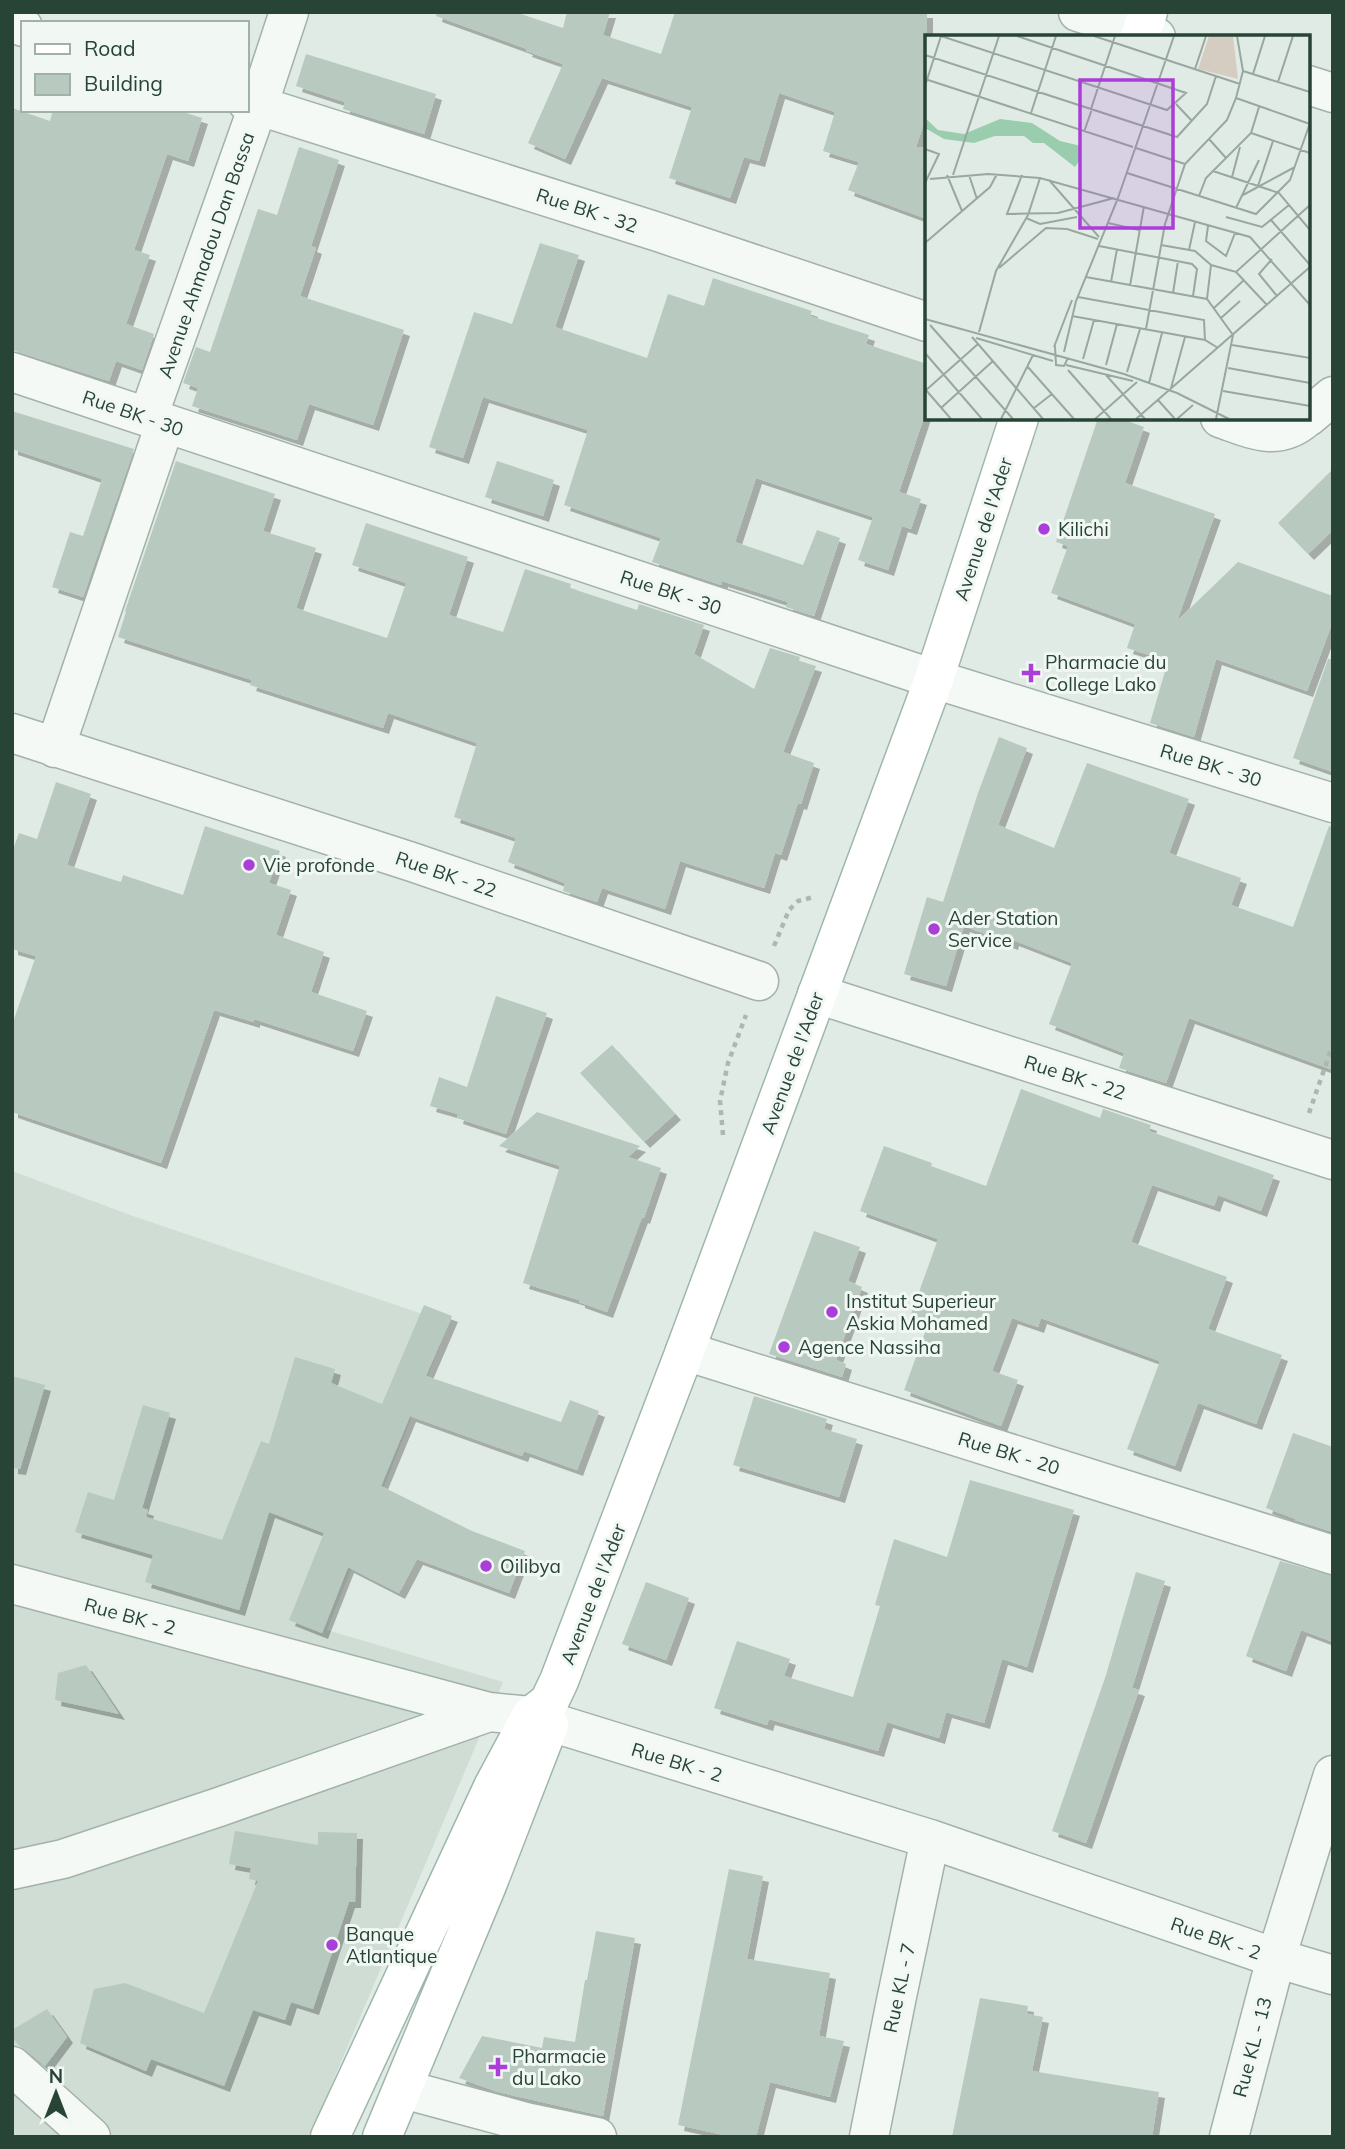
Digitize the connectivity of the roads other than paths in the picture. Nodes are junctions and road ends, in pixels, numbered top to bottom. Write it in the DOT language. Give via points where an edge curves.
graph roads {
  1 [pos="289,12"];
  2 [pos="1078,12"];
  3 [pos="1147,29"];
  4 [pos="1310,86"];
  5 [pos="1333,93"];
  6 [pos="253,104"];
  7 [pos="925,321"];
  8 [pos="12,372"];
  9 [pos="1333,396"];
  10 [pos="1310,415"];
  11 [pos="157,420"];
  12 [pos="1018,420"];
  13 [pos="1226,420"];
  14 [pos="1304,420"];
  15 [pos="934,679"];
  16 [pos="12,733"];
  17 [pos="55,748"];
  18 [pos="1333,803"];
  19 [pos="759,981"];
  20 [pos="817,994"];
  21 [pos="1333,1160"];
  22 [pos="685,1351"];
  23 [pos="1333,1555"];
  24 [pos="12,1584"];
  25 [pos="489,1712"];
  26 [pos="543,1714"];
  27 [pos="1333,1775"];
  28 [pos="930,1839"];
  29 [pos="12,1870"];
  30 [pos="1276,1958"];
  31 [pos="1333,1975"];
  32 [pos="12,2066"];
  33 [pos="403,2089"];
  34 [pos="91,2137"];
  35 [pos="330,2137"];
  36 [pos="382,2137"];
  37 [pos="597,2137"];
  38 [pos="869,2137"];
  39 [pos="1230,2137"];
  1 -- 6 [label="street, Avenue Ahmadou Dan Bassa"];
  2 -- 3 [label="street"];
  4 -- 5 [label="street"];
  6 -- 7 [label="street, Rue BK - 32"];
  6 -- 11 [label="street, Avenue Ahmadou Dan Bassa"];
  8 -- 11 [label="street, Rue BK - 30"];
  9 -- 10 [label="street"];
  11 -- 15 [label="street, Rue BK - 30"];
  11 -- 17 [label="street, Avenue Ahmadou Dan Bassa"];
  12 -- 15 [label="main road, Avenue de l'Ader"];
  13 -- 14 [label="street" via="1277,433"];
  15 -- 18 [label="street, Rue BK - 30"];
  15 -- 20 [label="main road, Avenue de l'Ader"];
  16 -- 17 [label="street, Rue BK - 22"];
  17 -- 19 [label="street, Rue BK - 22" via="412,862"];
  20 -- 21 [label="street, Rue BK - 22"];
  20 -- 22 [label="main road, Avenue de l'Ader"];
  22 -- 23 [label="street, Rue BK - 20"];
  22 -- 26 [label="main road, Avenue de l'Ader"];
  24 -- 25 [label="street, Rue BK - 2"];
  25 -- 26 [label="street, Rue BK - 2"];
  25 -- 29 [label="street" via="206,1812 63,1859"];
  26 -- 28 [label="street, Rue BK - 2"];
  26 -- 33 [label="main road, Avenue de l'Ader" via="487,1885"];
  26 -- 35 [label="main road, Avenue de l'Ader" via="493,1787"];
  27 -- 30 [label="street, Rue KL - 13"];
  28 -- 30 [label="street, Rue BK - 2"];
  28 -- 38 [label="street, Rue KL - 7"];
  30 -- 31 [label="street, Rue BK - 2"];
  30 -- 39 [label="street, Rue KL - 13"];
  32 -- 34 [label="street"];
  33 -- 36 [label="main road, Avenue de l'Ader"];
  33 -- 37 [label="street"];
}
